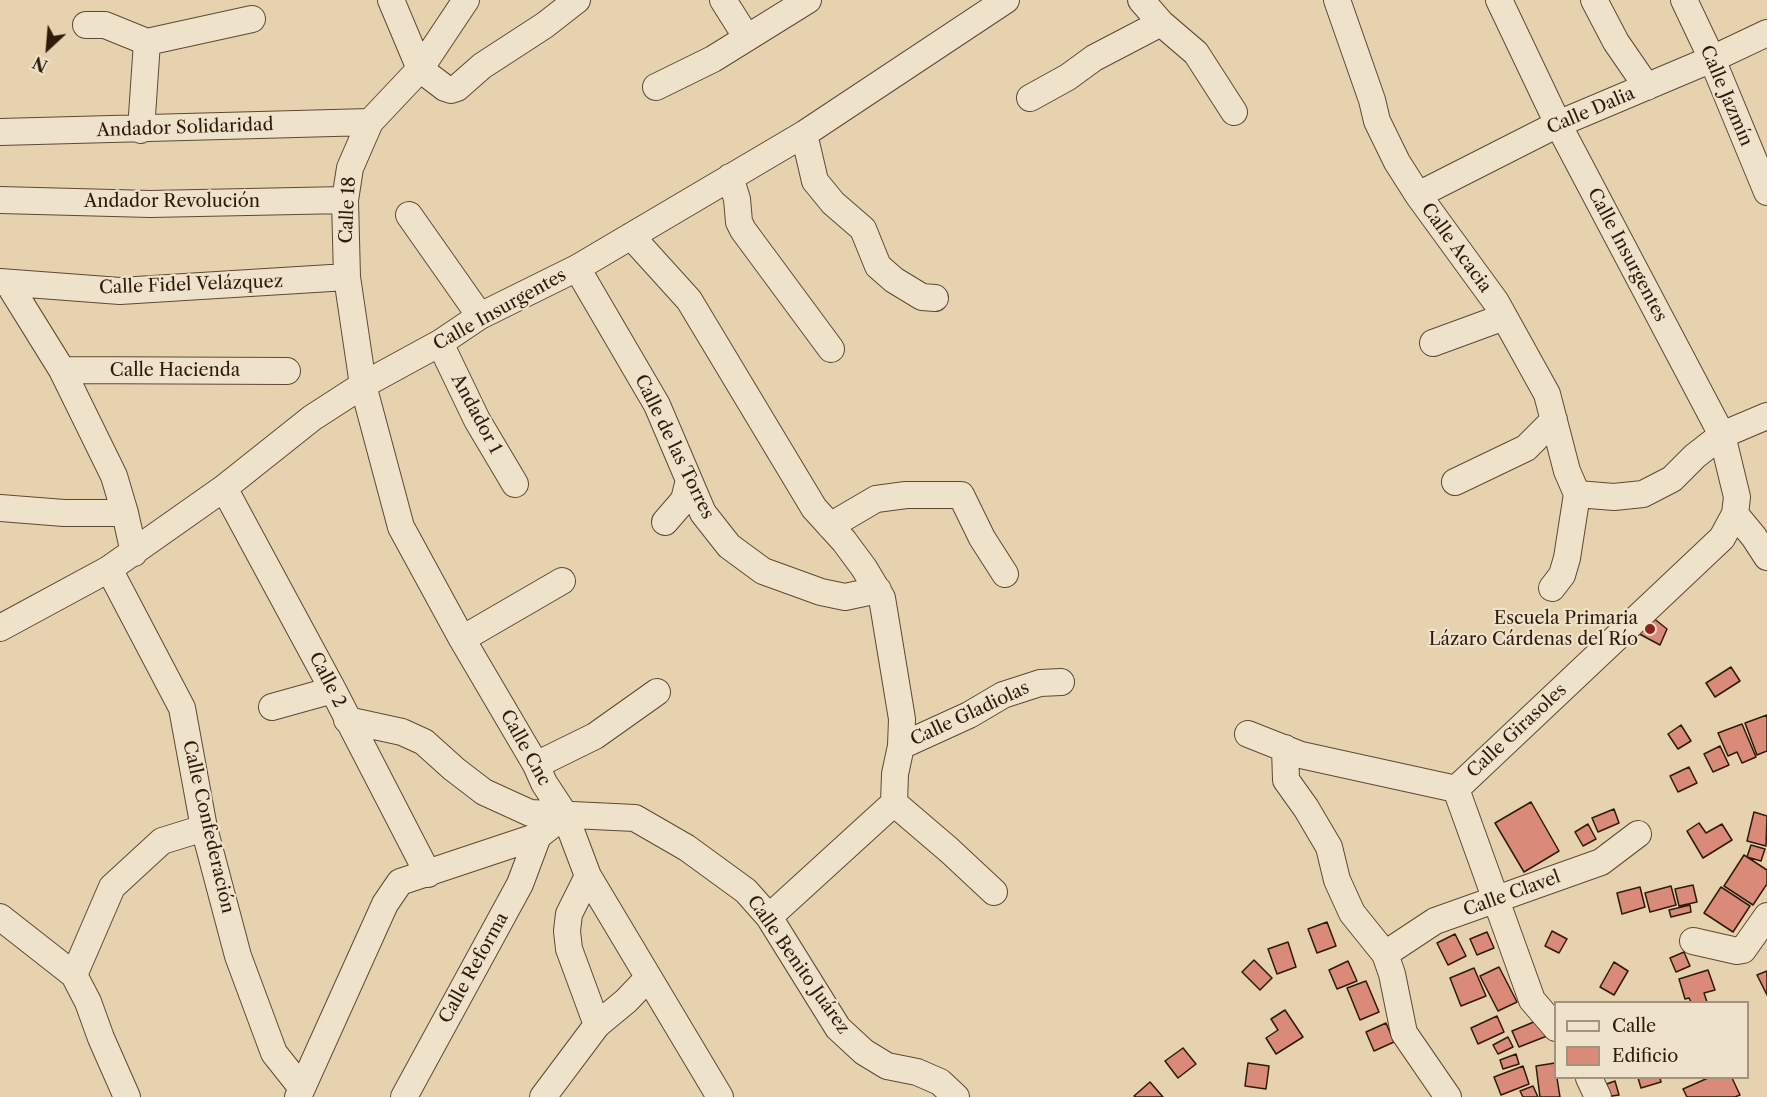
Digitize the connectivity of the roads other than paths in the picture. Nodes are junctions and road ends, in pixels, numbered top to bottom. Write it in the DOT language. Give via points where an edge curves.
graph roads {
  1 [pos="390,0"];
  2 [pos="466,0"];
  3 [pos="578,0"];
  4 [pos="723,0"];
  5 [pos="808,0"];
  6 [pos="1006,0"];
  7 [pos="1142,0"];
  8 [pos="1337,0"];
  9 [pos="1499,0"];
  10 [pos="1594,0"];
  11 [pos="1684,0"];
  12 [pos="252,19"];
  13 [pos="1161,23"];
  14 [pos="87,25"];
  15 [pos="1767,33"];
  16 [pos="747,38"];
  17 [pos="147,42"];
  18 [pos="1712,59"];
  19 [pos="420,69"];
  20 [pos="656,87"];
  21 [pos="1647,87"];
  22 [pos="1030,98"];
  23 [pos="1234,112"];
  24 [pos="370,122"];
  25 [pos="1558,124"];
  26 [pos="141,129"];
  27 [pos="0,132"];
  28 [pos="804,134"];
  29 [pos="730,177"];
  30 [pos="1767,192"];
  31 [pos="1418,195"];
  32 [pos="0,200"];
  33 [pos="345,200"];
  34 [pos="409,215"];
  35 [pos="631,236"];
  36 [pos="578,268"];
  37 [pos="346,277"];
  38 [pos="4,283"];
  39 [pos="935,298"];
  40 [pos="480,316"];
  41 [pos="1504,317"];
  42 [pos="440,343"];
  43 [pos="1433,343"];
  44 [pos="831,349"];
  45 [pos="62,370"];
  46 [pos="287,371"];
  47 [pos="363,385"];
  48 [pos="1767,416"];
  49 [pos="1554,420"];
  50 [pos="1722,435"];
  51 [pos="689,480"];
  52 [pos="1455,482"];
  53 [pos="514,484"];
  54 [pos="224,488"];
  55 [pos="1577,494"];
  56 [pos="0,508"];
  57 [pos="125,513"];
  58 [pos="1736,514"];
  59 [pos="665,522"];
  60 [pos="830,526"];
  61 [pos="134,552"];
  62 [pos="1767,557"];
  63 [pos="109,569"];
  64 [pos="1005,574"];
  65 [pos="562,581"];
  66 [pos="1552,588"];
  67 [pos="878,590"];
  68 [pos="0,628"];
  69 [pos="462,639"];
  70 [pos="1061,682"];
  71 [pos="333,690"];
  72 [pos="657,692"];
  73 [pos="272,707"];
  74 [pos="347,720"];
  75 [pos="1248,734"];
  76 [pos="901,746"];
  77 [pos="1285,748"];
  78 [pos="536,765"];
  79 [pos="1456,789"];
  80 [pos="894,803"];
  81 [pos="565,815"];
  82 [pos="204,828"];
  83 [pos="1638,834"];
  84 [pos="538,836"];
  85 [pos="428,874"];
  86 [pos="588,876"];
  87 [pos="994,892"];
  88 [pos="1495,900"];
  89 [pos="1767,916"];
  90 [pos="0,917"];
  91 [pos="769,917"];
  92 [pos="1693,941"];
  93 [pos="1385,954"];
  94 [pos="74,975"];
  95 [pos="648,978"];
  96 [pos="597,1025"];
  97 [pos="1554,1026"];
  98 [pos="1590,1079"];
  99 [pos="299,1092"];
  100 [pos="128,1097"];
  101 [pos="404,1097"];
  102 [pos="543,1097"];
  103 [pos="720,1097"];
  104 [pos="956,1097"];
  105 [pos="1448,1097"];
  106 [pos="1598,1097"];
  1 -- 19 [label="street"];
  2 -- 19 [label="street, Calle 18"];
  3 -- 19 [label="street" via="457,88 445,88"];
  4 -- 16 [label="street"];
  5 -- 16 [label="street"];
  6 -- 28 [label="street, Calle Insurgentes"];
  7 -- 13 [label="street"];
  8 -- 31 [label="street, Calle Acacia" via="1377,122"];
  9 -- 25 [label="street, Calle Insurgentes"];
  10 -- 21 [label="street" via="1616,42"];
  11 -- 18 [label="street, Calle Jazmín"];
  12 -- 17 [label="street"];
  13 -- 22 [label="street"];
  13 -- 23 [label="street" via="1196,53"];
  14 -- 17 [label="street" via="105,25"];
  15 -- 18 [label="street, Calle Dalia"];
  16 -- 20 [label="street"];
  17 -- 26 [label="street"];
  18 -- 21 [label="street, Calle Dalia"];
  18 -- 30 [label="street, Calle Jazmín"];
  19 -- 24 [label="street, Calle 18"];
  21 -- 25 [label="street, Calle Dalia"];
  24 -- 26 [label="street, Andador Solidaridad"];
  24 -- 33 [label="street, Calle 18" via="350,168"];
  25 -- 31 [label="street, Calle Dalia"];
  25 -- 50 [label="street, Calle Insurgentes"];
  26 -- 27 [label="street, Andador Solidaridad"];
  28 -- 29 [label="street, Calle Insurgentes"];
  28 -- 39 [label="street" via="815,181 863,229 878,266 922,297"];
  29 -- 35 [label="street, Calle Insurgentes"];
  29 -- 44 [label="street" via="743,230"];
  31 -- 41 [label="street, Calle Acacia"];
  32 -- 33 [label="street, Andador Revolución" via="150,204"];
  33 -- 37 [label="street, Calle 18"];
  34 -- 40 [label="street"];
  35 -- 36 [label="street, Calle Insurgentes"];
  35 -- 60 [label="street" via="689,300 814,508"];
  36 -- 40 [label="street, Calle Insurgentes"];
  36 -- 51 [label="street, Calle de las Torres" via="657,405"];
  37 -- 38 [label="street, Calle Fidel Velázquez" via="120,291"];
  37 -- 47 [label="street, Calle 18"];
  38 -- 45 [label="street"];
  40 -- 42 [label="street, Calle Insurgentes"];
  41 -- 43 [label="street"];
  41 -- 49 [label="street, Calle Acacia" via="1547,394"];
  42 -- 47 [label="street, Calle Insurgentes"];
  42 -- 53 [label="street, Andador 1" via="477,420"];
  45 -- 46 [label="street, Calle Hacienda"];
  45 -- 57 [label="street" via="114,476"];
  47 -- 54 [label="street, Calle Insurgentes" via="312,418"];
  47 -- 69 [label="street, Calle Cnc" via="401,527"];
  48 -- 50 [label="street"];
  49 -- 52 [label="street" via="1526,448"];
  49 -- 55 [label="street, Calle Acacia"];
  50 -- 55 [label="street" via="1671,479 1644,494"];
  50 -- 58 [label="street, Calle Insurgentes" via="1737,496"];
  51 -- 59 [label="street" via="684,500"];
  51 -- 67 [label="street, Calle de las Torres" via="703,513 722,538 763,571 845,597"];
  54 -- 61 [label="street, Calle Insurgentes"];
  54 -- 71 [label="street, Calle 2"];
  55 -- 66 [label="street" via="1567,558 1562,575"];
  56 -- 57 [label="street"];
  57 -- 61 [label="street"];
  58 -- 62 [label="street"];
  58 -- 79 [label="street, Calle Girasoles" via="1722,538"];
  60 -- 64 [label="street" via="876,499 961,495"];
  60 -- 67 [label="street"];
  61 -- 63 [label="street, Calle Insurgentes"];
  63 -- 68 [label="street, Calle Insurgentes"];
  63 -- 82 [label="street, Calle Confederación" via="182,708"];
  65 -- 69 [label="street"];
  67 -- 76 [label="street" via="902,719"];
  69 -- 78 [label="street, Calle Cnc"];
  70 -- 76 [label="street, Calle Gladiolas" via="1040,683 1003,695"];
  71 -- 73 [label="street"];
  71 -- 74 [label="street, Calle 2"];
  72 -- 78 [label="street" via="595,735"];
  74 -- 81 [label="street, Calle Benito Juárez" via="402,732 424,742 484,792 530,813"];
  74 -- 85 [label="street, Calle 2"];
  75 -- 77 [label="street"];
  76 -- 80 [label="street, Calle Gladiolas"];
  77 -- 79 [label="street" via="1301,755"];
  77 -- 93 [label="street" via="1286,780 1329,847 1337,880 1352,913"];
  78 -- 81 [label="street, Calle Cnc"];
  79 -- 88 [label="street, Calle Girasoles"];
  80 -- 87 [label="street"];
  80 -- 91 [label="street"];
  81 -- 84 [label="street"];
  81 -- 86 [label="street, Calle Cnc"];
  81 -- 91 [label="street, Calle Benito Juárez" via="635,818 687,848 746,891"];
  82 -- 94 [label="street" via="162,841 111,887"];
  82 -- 99 [label="street, Calle Confederación" via="238,956 274,1053"];
  83 -- 88 [label="street, Calle Clavel" via="1601,862"];
  84 -- 85 [label="street"];
  84 -- 101 [label="street, Calle Reforma" via="520,884"];
  85 -- 99 [label="street" via="400,882 386,904"];
  86 -- 95 [label="street, Calle Cnc"];
  86 -- 96 [label="street" via="569,914 567,931 569,949"];
  88 -- 93 [label="street, Calle Clavel" via="1435,921"];
  88 -- 97 [label="street, Calle Girasoles" via="1532,1000"];
  89 -- 92 [label="street" via="1743,950"];
  90 -- 94 [label="street"];
  91 -- 104 [label="street, Calle Benito Juárez" via="838,1028 864,1052 887,1066 940,1082"];
  93 -- 105 [label="street" via="1404,1033"];
  94 -- 100 [label="street"];
  95 -- 96 [label="street"];
  95 -- 103 [label="street, Calle Cnc"];
  96 -- 102 [label="street"];
  98 -- 106 [label="street"];
}
